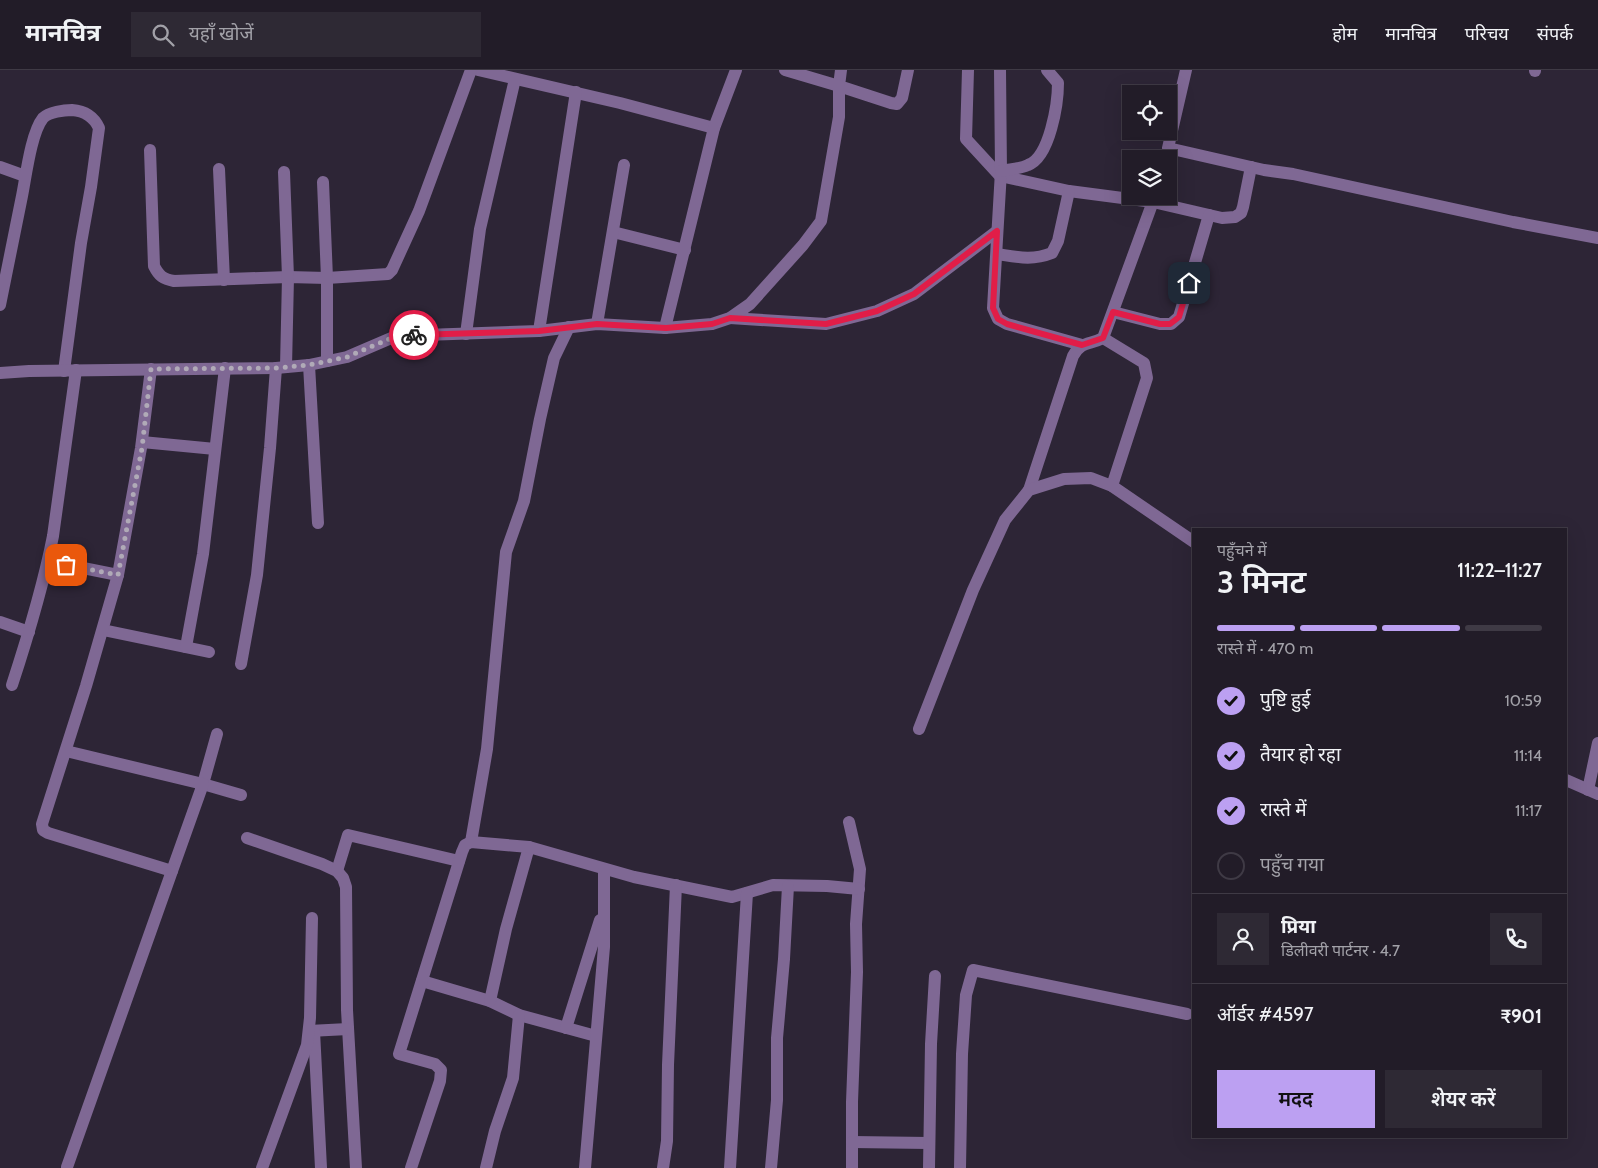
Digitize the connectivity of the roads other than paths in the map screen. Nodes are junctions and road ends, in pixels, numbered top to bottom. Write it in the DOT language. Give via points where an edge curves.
graph roads {
  1 [pos="470,70"];
  2 [pos="478,70"];
  3 [pos="736,70"];
  4 [pos="784,70"];
  5 [pos="841,70"];
  6 [pos="908,70"];
  7 [pos="968,70"];
  8 [pos="1000,70"];
  9 [pos="1047,70"];
  10 [pos="1186,70"];
  11 [pos="819,74"];
  12 [pos="515,79"];
  13 [pos="840,86"];
  14 [pos="576,92"];
  15 [pos="714,128"];
  16 [pos="150,150"];
  17 [pos="1169,150"];
  18 [pos="1177,155"];
  19 [pos="624,165"];
  20 [pos="0,167"];
  21 [pos="1251,167"];
  22 [pos="219,169"];
  23 [pos="284,172"];
  24 [pos="1000,174"];
  25 [pos="25,176"];
  26 [pos="323,182"];
  27 [pos="1069,191"];
  28 [pos="1122,196"];
  29 [pos="1152,205"];
  30 [pos="1174,205"];
  31 [pos="1208,215"];
  32 [pos="997,231"];
  33 [pos="613,232"];
  34 [pos="1598,238"];
  35 [pos="685,250"];
  36 [pos="997,254"];
  37 [pos="288,277"];
  38 [pos="327,278"];
  39 [pos="224,280"];
  40 [pos="0,305"];
  41 [pos="1113,312"];
  42 [pos="730,318"];
  43 [pos="597,324"];
  44 [pos="569,327"];
  45 [pos="666,328"];
  46 [pos="539,331"];
  47 [pos="466,334"];
  48 [pos="1103,338"];
  49 [pos="1082,345"];
  50 [pos="327,361"];
  51 [pos="309,365"];
  52 [pos="281,367"];
  53 [pos="225,368"];
  54 [pos="151,369"];
  55 [pos="70,371"];
  56 [pos="0,373"];
  57 [pos="142,442"];
  58 [pos="215,449"];
  59 [pos="1112,486"];
  60 [pos="1029,490"];
  61 [pos="318,523"];
  62 [pos="1192,541"];
  63 [pos="48,561"];
  64 [pos="118,575"];
  65 [pos="0,622"];
  66 [pos="103,630"];
  67 [pos="30,632"];
  68 [pos="186,647"];
  69 [pos="210,652"];
  70 [pos="241,664"];
  71 [pos="12,686"];
  72 [pos="919,729"];
  73 [pos="217,734"];
  74 [pos="1598,742"];
  75 [pos="66,751"];
  76 [pos="1567,780"];
  77 [pos="203,784"];
  78 [pos="1593,792"];
  79 [pos="241,795"];
  80 [pos="849,822"];
  81 [pos="247,838"];
  82 [pos="471,842"];
  83 [pos="528,848"];
  84 [pos="459,861"];
  85 [pos="604,870"];
  86 [pos="172,871"];
  87 [pos="337,871"];
  88 [pos="676,885"];
  89 [pos="788,886"];
  90 [pos="859,889"];
  91 [pos="747,893"];
  92 [pos="604,908"];
  93 [pos="312,918"];
  94 [pos="935,976"];
  95 [pos="422,981"];
  96 [pos="490,1001"];
  97 [pos="1187,1014"];
  98 [pos="519,1015"];
  99 [pos="566,1028"];
  100 [pos="348,1029"];
  101 [pos="312,1031"];
  102 [pos="596,1036"];
  103 [pos="852,1142"];
  104 [pos="929,1143"];
  105 [pos="68,1167"];
  106 [pos="262,1168"];
  107 [pos="320,1168"];
  108 [pos="356,1168"];
  109 [pos="411,1168"];
  110 [pos="486,1168"];
  111 [pos="585,1168"];
  112 [pos="663,1168"];
  113 [pos="730,1168"];
  114 [pos="771,1168"];
  115 [pos="852,1168"];
  116 [pos="929,1168"];
  117 [pos="960,1168"];
  1 -- 38 [label="street" via="419,211 392,270 382,275"];
  2 -- 12 [label="street"];
  3 -- 15 [label="street"];
  4 -- 11 [label="street"];
  5 -- 13 [label="street"];
  6 -- 13 [label="street" via="902,98 897,104"];
  7 -- 24 [label="street" via="966,139"];
  8 -- 24 [label="street"];
  9 -- 24 [label="street" via="1058,82 1058,99 1044,150 1030,165"];
  10 -- 17 [label="street"];
  11 -- 13 [label="street"];
  12 -- 14 [label="street"];
  12 -- 47 [label="street" via="480,229"];
  13 -- 42 [label="street" via="839,117 821,221 750,304"];
  14 -- 15 [label="street"];
  14 -- 46 [label="street"];
  15 -- 35 [label="street"];
  16 -- 39 [label="street" via="154,266 159,276 174,281"];
  18 -- 21 [label="street"];
  19 -- 33 [label="street"];
  20 -- 25 [label="street"];
  21 -- 31 [label="street" via="1240,213 1235,217 1222,218"];
  21 -- 34 [label="street"];
  22 -- 39 [label="street"];
  23 -- 37 [label="street"];
  24 -- 27 [label="street"];
  24 -- 32 [label="street"];
  25 -- 40 [label="street"];
  25 -- 55 [label="street" via="37,128 45,116 72,110 86,113 95,120 99,128 81,243"];
  26 -- 38 [label="street"];
  27 -- 28 [label="street"];
  27 -- 36 [label="street" via="1052,253 1031,259"];
  29 -- 41 [label="street"];
  30 -- 31 [label="street"];
  31 -- 41 [label="street" via="1179,317 1170,324 1160,324"];
  32 -- 36 [label="street"];
  32 -- 42 [label="street" via="914,294 877,311 826,324"];
  33 -- 35 [label="street"];
  33 -- 43 [label="street"];
  35 -- 45 [label="street"];
  36 -- 49 [label="street" via="993,308 998,319"];
  37 -- 38 [label="street"];
  37 -- 39 [label="street"];
  37 -- 52 [label="street"];
  38 -- 50 [label="street"];
  41 -- 48 [label="street"];
  42 -- 45 [label="street" via="712,324"];
  43 -- 44 [label="street"];
  43 -- 45 [label="street"];
  44 -- 46 [label="street"];
  44 -- 82 [label="street" via="554,358 524,501 506,552 487,749"];
  46 -- 47 [label="street"];
  47 -- 50 [label="street" via="396,336 347,357"];
  48 -- 49 [label="street"];
  48 -- 59 [label="street" via="1144,364 1147,378"];
  49 -- 60 [label="street" via="1073,356"];
  50 -- 51 [label="street"];
  51 -- 52 [label="street"];
  51 -- 61 [label="street"];
  52 -- 53 [label="street"];
  52 -- 70 [label="street" via="257,575"];
  53 -- 54 [label="street"];
  53 -- 58 [label="street"];
  54 -- 55 [label="street"];
  54 -- 57 [label="street"];
  55 -- 56 [label="street"];
  55 -- 63 [label="street"];
  57 -- 58 [label="street"];
  57 -- 64 [label="street"];
  58 -- 68 [label="street" via="203,554"];
  59 -- 60 [label="street" via="1091,478 1064,479"];
  59 -- 62 [label="street"];
  60 -- 72 [label="street" via="1005,520 973,590"];
  63 -- 64 [label="street"];
  63 -- 67 [label="street"];
  64 -- 66 [label="street"];
  65 -- 67 [label="street"];
  66 -- 68 [label="street"];
  66 -- 75 [label="street"];
  67 -- 71 [label="street"];
  68 -- 69 [label="street"];
  73 -- 77 [label="street"];
  74 -- 78 [label="street"];
  75 -- 77 [label="street"];
  75 -- 86 [label="street" via="44,816 43,830"];
  76 -- 78 [label="street"];
  77 -- 79 [label="street"];
  77 -- 86 [label="street"];
  80 -- 90 [label="street" via="860,869"];
  81 -- 87 [label="street"];
  82 -- 83 [label="street"];
  82 -- 84 [label="street" via="465,846"];
  83 -- 85 [label="street"];
  83 -- 96 [label="street"];
  84 -- 87 [label="street" via="348,835"];
  84 -- 95 [label="street"];
  85 -- 88 [label="street"];
  85 -- 92 [label="street"];
  86 -- 105 [label="street"];
  87 -- 100 [label="street" via="346,886"];
  88 -- 91 [label="street" via="732,897"];
  88 -- 112 [label="street" via="667,1141"];
  89 -- 90 [label="street"];
  89 -- 91 [label="street" via="774,885"];
  89 -- 114 [label="street"];
  90 -- 103 [label="street"];
  91 -- 113 [label="street"];
  92 -- 99 [label="street"];
  92 -- 102 [label="street"];
  93 -- 101 [label="street"];
  94 -- 104 [label="street"];
  95 -- 96 [label="street"];
  95 -- 109 [label="street" via="399,1054 435,1064 441,1070"];
  96 -- 98 [label="street"];
  97 -- 117 [label="street" via="973,970 966,995 962,1054"];
  98 -- 99 [label="street"];
  98 -- 110 [label="street" via="513,1078"];
  99 -- 102 [label="street"];
  100 -- 101 [label="street"];
  100 -- 108 [label="street"];
  101 -- 106 [label="street"];
  101 -- 107 [label="street"];
  102 -- 111 [label="street"];
  103 -- 104 [label="street"];
  103 -- 115 [label="street"];
  104 -- 116 [label="street"];
}
